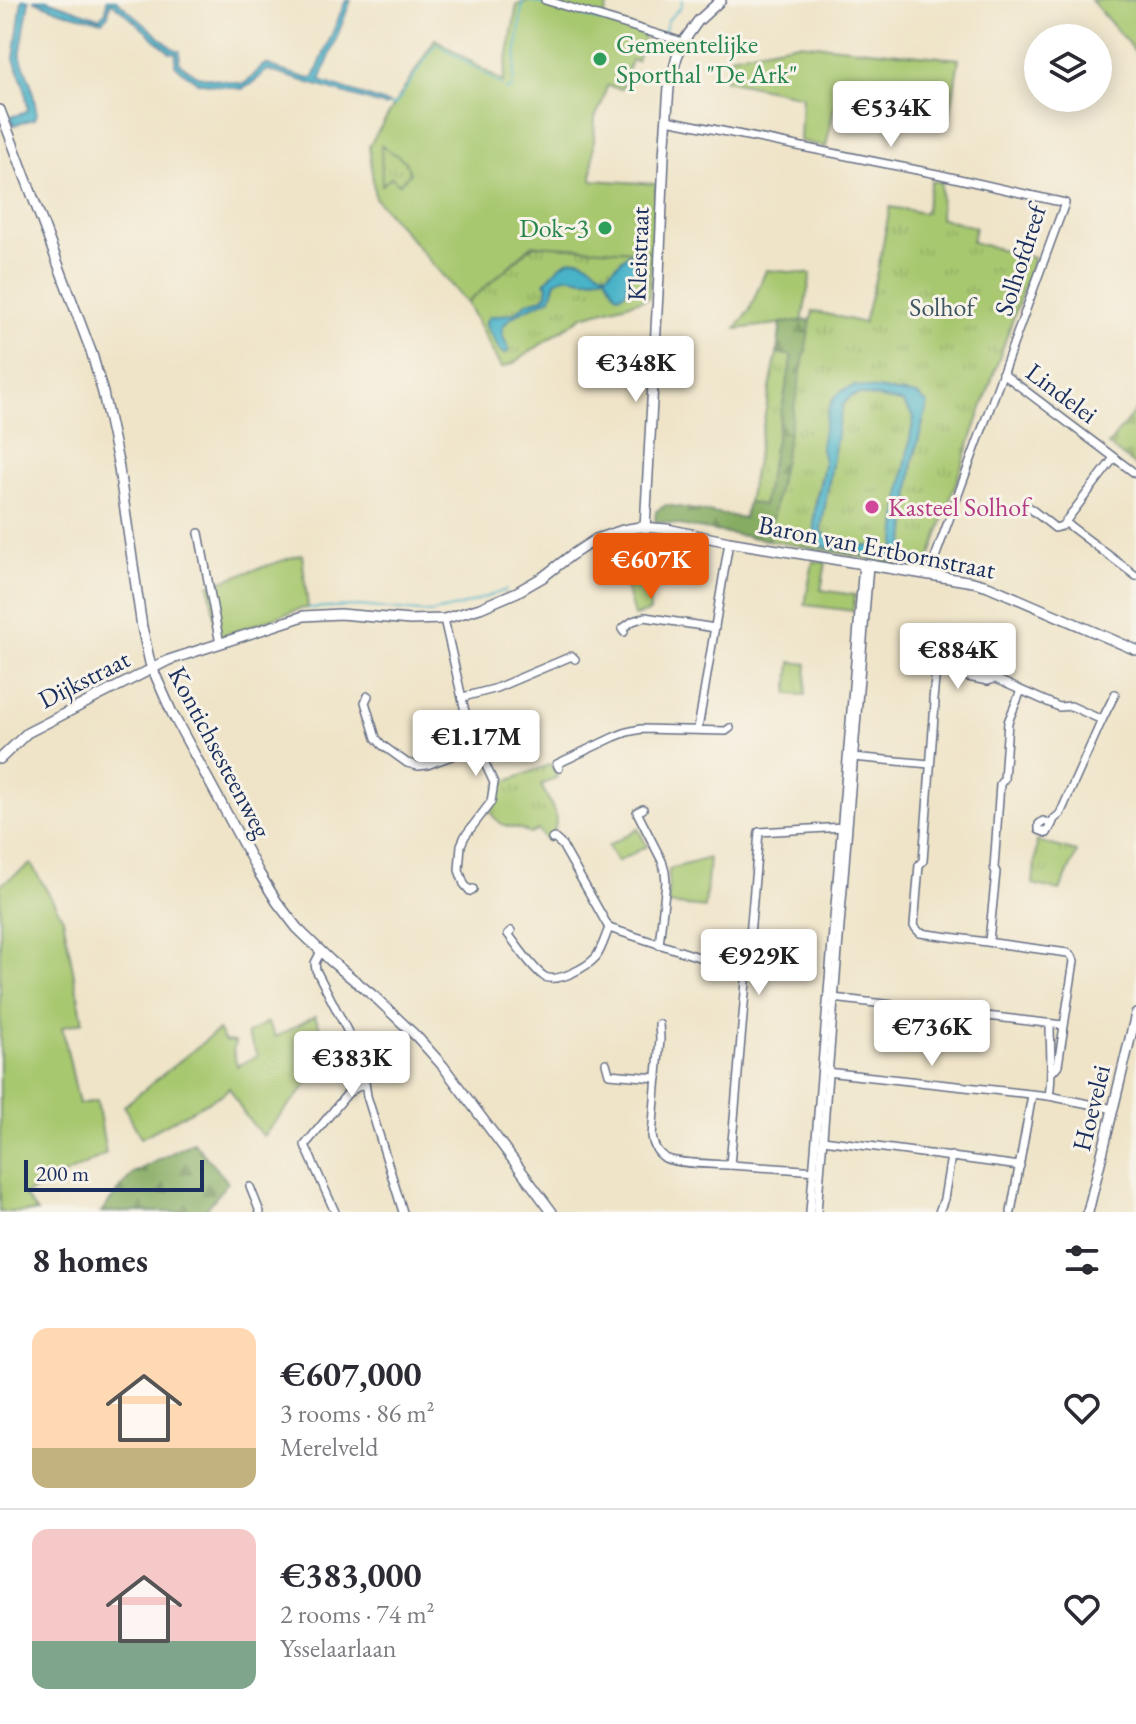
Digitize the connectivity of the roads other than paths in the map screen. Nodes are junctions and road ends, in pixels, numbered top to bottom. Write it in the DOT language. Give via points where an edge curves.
graph roads {
  1 [pos="545,0"];
  2 [pos="721,0"];
  3 [pos="683,42"];
  4 [pos="0,110"];
  5 [pos="667,120"];
  6 [pos="1002,373"];
  7 [pos="1114,458"];
  8 [pos="1136,474"];
  9 [pos="1026,505"];
  10 [pos="1066,523"];
  11 [pos="645,528"];
  12 [pos="199,533"];
  13 [pos="729,542"];
  14 [pos="866,564"];
  15 [pos="929,574"];
  16 [pos="1136,576"];
  17 [pos="444,619"];
  18 [pos="715,628"];
  19 [pos="624,632"];
  20 [pos="220,644"];
  21 [pos="1136,650"];
  22 [pos="575,659"];
  23 [pos="950,667"];
  24 [pos="152,668"];
  25 [pos="996,678"];
  26 [pos="1019,690"];
  27 [pos="1115,694"];
  28 [pos="368,696"];
  29 [pos="463,697"];
  30 [pos="1102,720"];
  31 [pos="730,728"];
  32 [pos="698,729"];
  33 [pos="476,747"];
  34 [pos="850,757"];
  35 [pos="0,759"];
  36 [pos="930,764"];
  37 [pos="559,768"];
  38 [pos="643,809"];
  39 [pos="1052,824"];
  40 [pos="845,827"];
  41 [pos="552,839"];
  42 [pos="473,889"];
  43 [pos="609,928"];
  44 [pos="511,931"];
  45 [pos="989,941"];
  46 [pos="659,945"];
  47 [pos="321,951"];
  48 [pos="747,961"];
  49 [pos="333,962"];
  50 [pos="320,978"];
  51 [pos="831,997"];
  52 [pos="1136,1014"];
  53 [pos="659,1024"];
  54 [pos="1050,1024"];
  55 [pos="1063,1025"];
  56 [pos="606,1063"];
  57 [pos="1053,1071"];
  58 [pos="825,1072"];
  59 [pos="657,1078"];
  60 [pos="364,1083"];
  61 [pos="1032,1095"];
  62 [pos="1049,1096"];
  63 [pos="1114,1109"];
  64 [pos="823,1140"];
  65 [pos="951,1156"];
  66 [pos="730,1165"];
  67 [pos="1020,1166"];
  68 [pos="817,1171"];
  69 [pos="250,1187"];
  70 [pos="260,1212"];
  71 [pos="335,1212"];
  72 [pos="403,1212"];
  73 [pos="552,1212"];
  74 [pos="810,1212"];
  75 [pos="817,1212"];
  76 [pos="939,1212"];
  77 [pos="1011,1212"];
  78 [pos="1088,1212"];
  1 -- 3 [label="street"];
  2 -- 3 [label="street, Kleistraat"];
  3 -- 5 [label="street, Kleistraat" via="671,74"];
  4 -- 24 [label="street, Kontichsesteenweg" via="103,393"];
  5 -- 6 [label="street, Solhofdreef" via="1065,203"];
  5 -- 11 [label="street, Kleistraat"];
  6 -- 7 [label="street, Lindelei"];
  6 -- 15 [label="street, Solhofdreef"];
  7 -- 8 [label="street, Lindelei"];
  7 -- 10 [label="street"];
  9 -- 10 [label="street" via="1055,528"];
  10 -- 16 [label="street"];
  11 -- 13 [label="street, Baron van Ertbornstraat"];
  11 -- 17 [label="street, Baron van Ertbornstraat" via="596,539 517,592"];
  12 -- 20 [label="street"];
  13 -- 14 [label="street, Baron van Ertbornstraat"];
  13 -- 18 [label="street"];
  14 -- 15 [label="street, Baron van Ertbornstraat"];
  14 -- 34 [label="street"];
  15 -- 21 [label="street, Baron van Ertbornstraat" via="988,586"];
  17 -- 20 [label="street, Baron van Ertbornstraat" via="304,616"];
  17 -- 29 [label="street"];
  18 -- 19 [label="street" via="645,617"];
  18 -- 32 [label="street"];
  20 -- 24 [label="street, Baron van Ertbornstraat"];
  22 -- 29 [label="street"];
  23 -- 25 [label="street" via="948,673"];
  24 -- 35 [label="street, Dijkstraat" via="27,733"];
  24 -- 47 [label="street, Kontichsesteenweg" via="265,883"];
  25 -- 26 [label="street"];
  25 -- 36 [label="street" via="948,658 939,661"];
  26 -- 30 [label="street"];
  26 -- 45 [label="street" via="1000,784"];
  27 -- 30 [label="street"];
  28 -- 33 [label="street" via="365,702 376,738 407,763 427,765"];
  29 -- 33 [label="street"];
  30 -- 39 [label="street"];
  31 -- 32 [label="street"];
  32 -- 37 [label="street" via="627,732 557,764"];
  33 -- 42 [label="street" via="494,783 491,802 461,845 459,870 464,884"];
  34 -- 36 [label="street"];
  34 -- 40 [label="street"];
  36 -- 45 [label="street" via="914,926 920,933"];
  38 -- 46 [label="street" via="637,812 662,861 666,882"];
  40 -- 48 [label="street" via="759,832"];
  40 -- 51 [label="street"];
  41 -- 43 [label="street" via="562,845"];
  43 -- 44 [label="street" via="597,956 559,979 539,972 508,934"];
  43 -- 46 [label="street"];
  45 -- 55 [label="street" via="1072,956"];
  46 -- 48 [label="street" via="705,959"];
  47 -- 49 [label="street, Kontichsesteenweg"];
  47 -- 50 [label="street" via="315,963"];
  48 -- 66 [label="street"];
  49 -- 50 [label="street"];
  49 -- 73 [label="street, Kontichsesteenweg" via="443,1066"];
  50 -- 60 [label="street" via="353,1042"];
  51 -- 54 [label="street"];
  51 -- 58 [label="street"];
  52 -- 63 [label="street, Hoevelei"];
  53 -- 59 [label="street"];
  54 -- 55 [label="street"];
  54 -- 57 [label="street"];
  55 -- 57 [label="street"];
  56 -- 59 [label="street" via="609,1074"];
  57 -- 62 [label="street"];
  58 -- 61 [label="street"];
  58 -- 64 [label="street"];
  58 -- 68 [label="street"];
  59 -- 66 [label="street" via="652,1136 658,1152 670,1160"];
  60 -- 71 [label="street" via="348,1093 305,1145"];
  60 -- 72 [label="street"];
  61 -- 62 [label="street"];
  61 -- 67 [label="street"];
  62 -- 63 [label="street"];
  63 -- 78 [label="street, Hoevelei"];
  64 -- 65 [label="street"];
  64 -- 68 [label="street"];
  65 -- 67 [label="street"];
  65 -- 76 [label="street"];
  66 -- 68 [label="street"];
  67 -- 77 [label="street"];
  68 -- 74 [label="street"];
  68 -- 75 [label="street"];
  69 -- 70 [label="street"];
}
